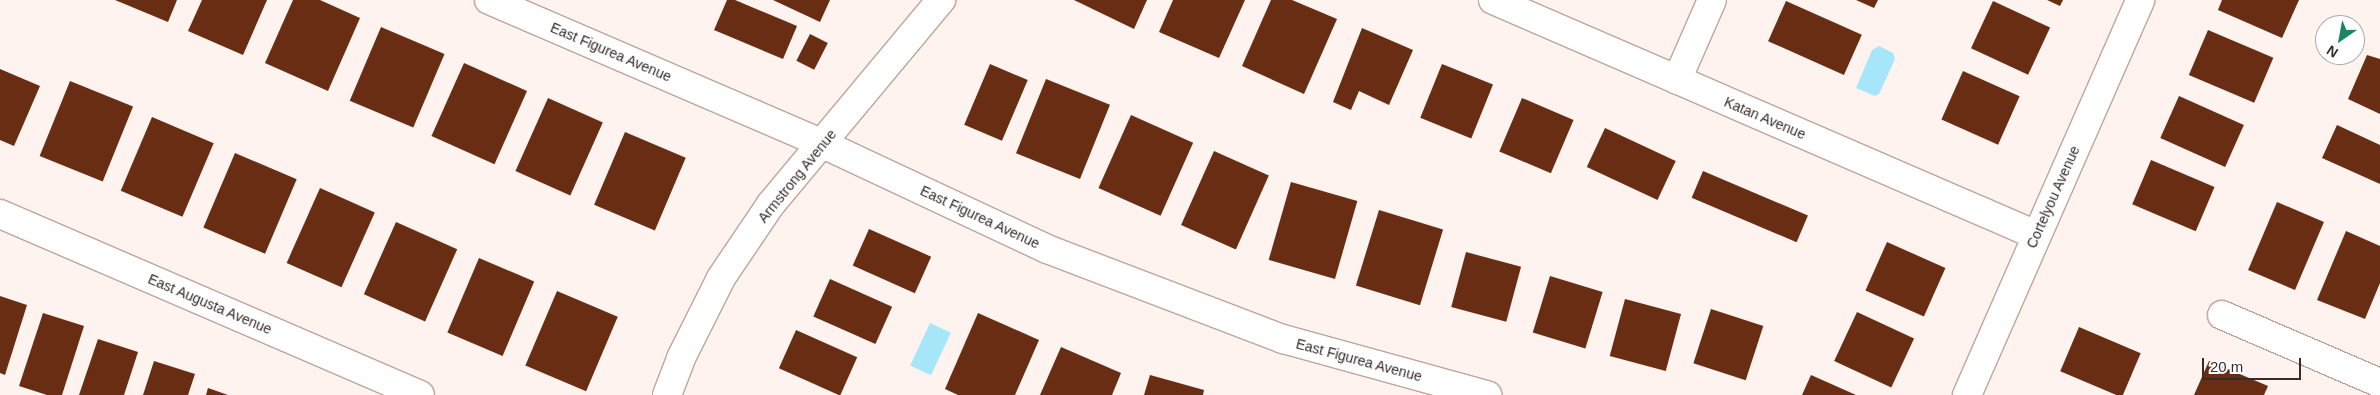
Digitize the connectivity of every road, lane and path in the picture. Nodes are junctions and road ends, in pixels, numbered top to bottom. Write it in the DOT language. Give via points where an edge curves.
graph roads {
  1 [pos="489,0"];
  2 [pos="941,0"];
  3 [pos="1494,0"];
  4 [pos="1712,0"];
  5 [pos="2140,0"];
  6 [pos="1677,80"];
  7 [pos="823,144"];
  8 [pos="0,214"];
  9 [pos="2036,235"];
  10 [pos="2222,315"];
  11 [pos="2380,383"];
  12 [pos="420,395"];
  13 [pos="668,395"];
  14 [pos="1486,395"];
  15 [pos="1967,395"];
  1 -- 7 [label="street, East Figurea Avenue"];
  2 -- 7 [label="street, Armstrong Avenue"];
  3 -- 6 [label="street, Katan Avenue"];
  4 -- 6 [label="street"];
  5 -- 9 [label="street, Cortelyou Avenue"];
  6 -- 9 [label="street, Katan Avenue"];
  7 -- 13 [label="street, Armstrong Avenue" via="771,204 722,278 681,358"];
  7 -- 14 [label="street, East Figurea Avenue" via="1047,249 1283,339"];
  8 -- 12 [label="street, East Augusta Avenue"];
  9 -- 15 [label="street, Cortelyou Avenue"];
  10 -- 11 [label="street"];
}
